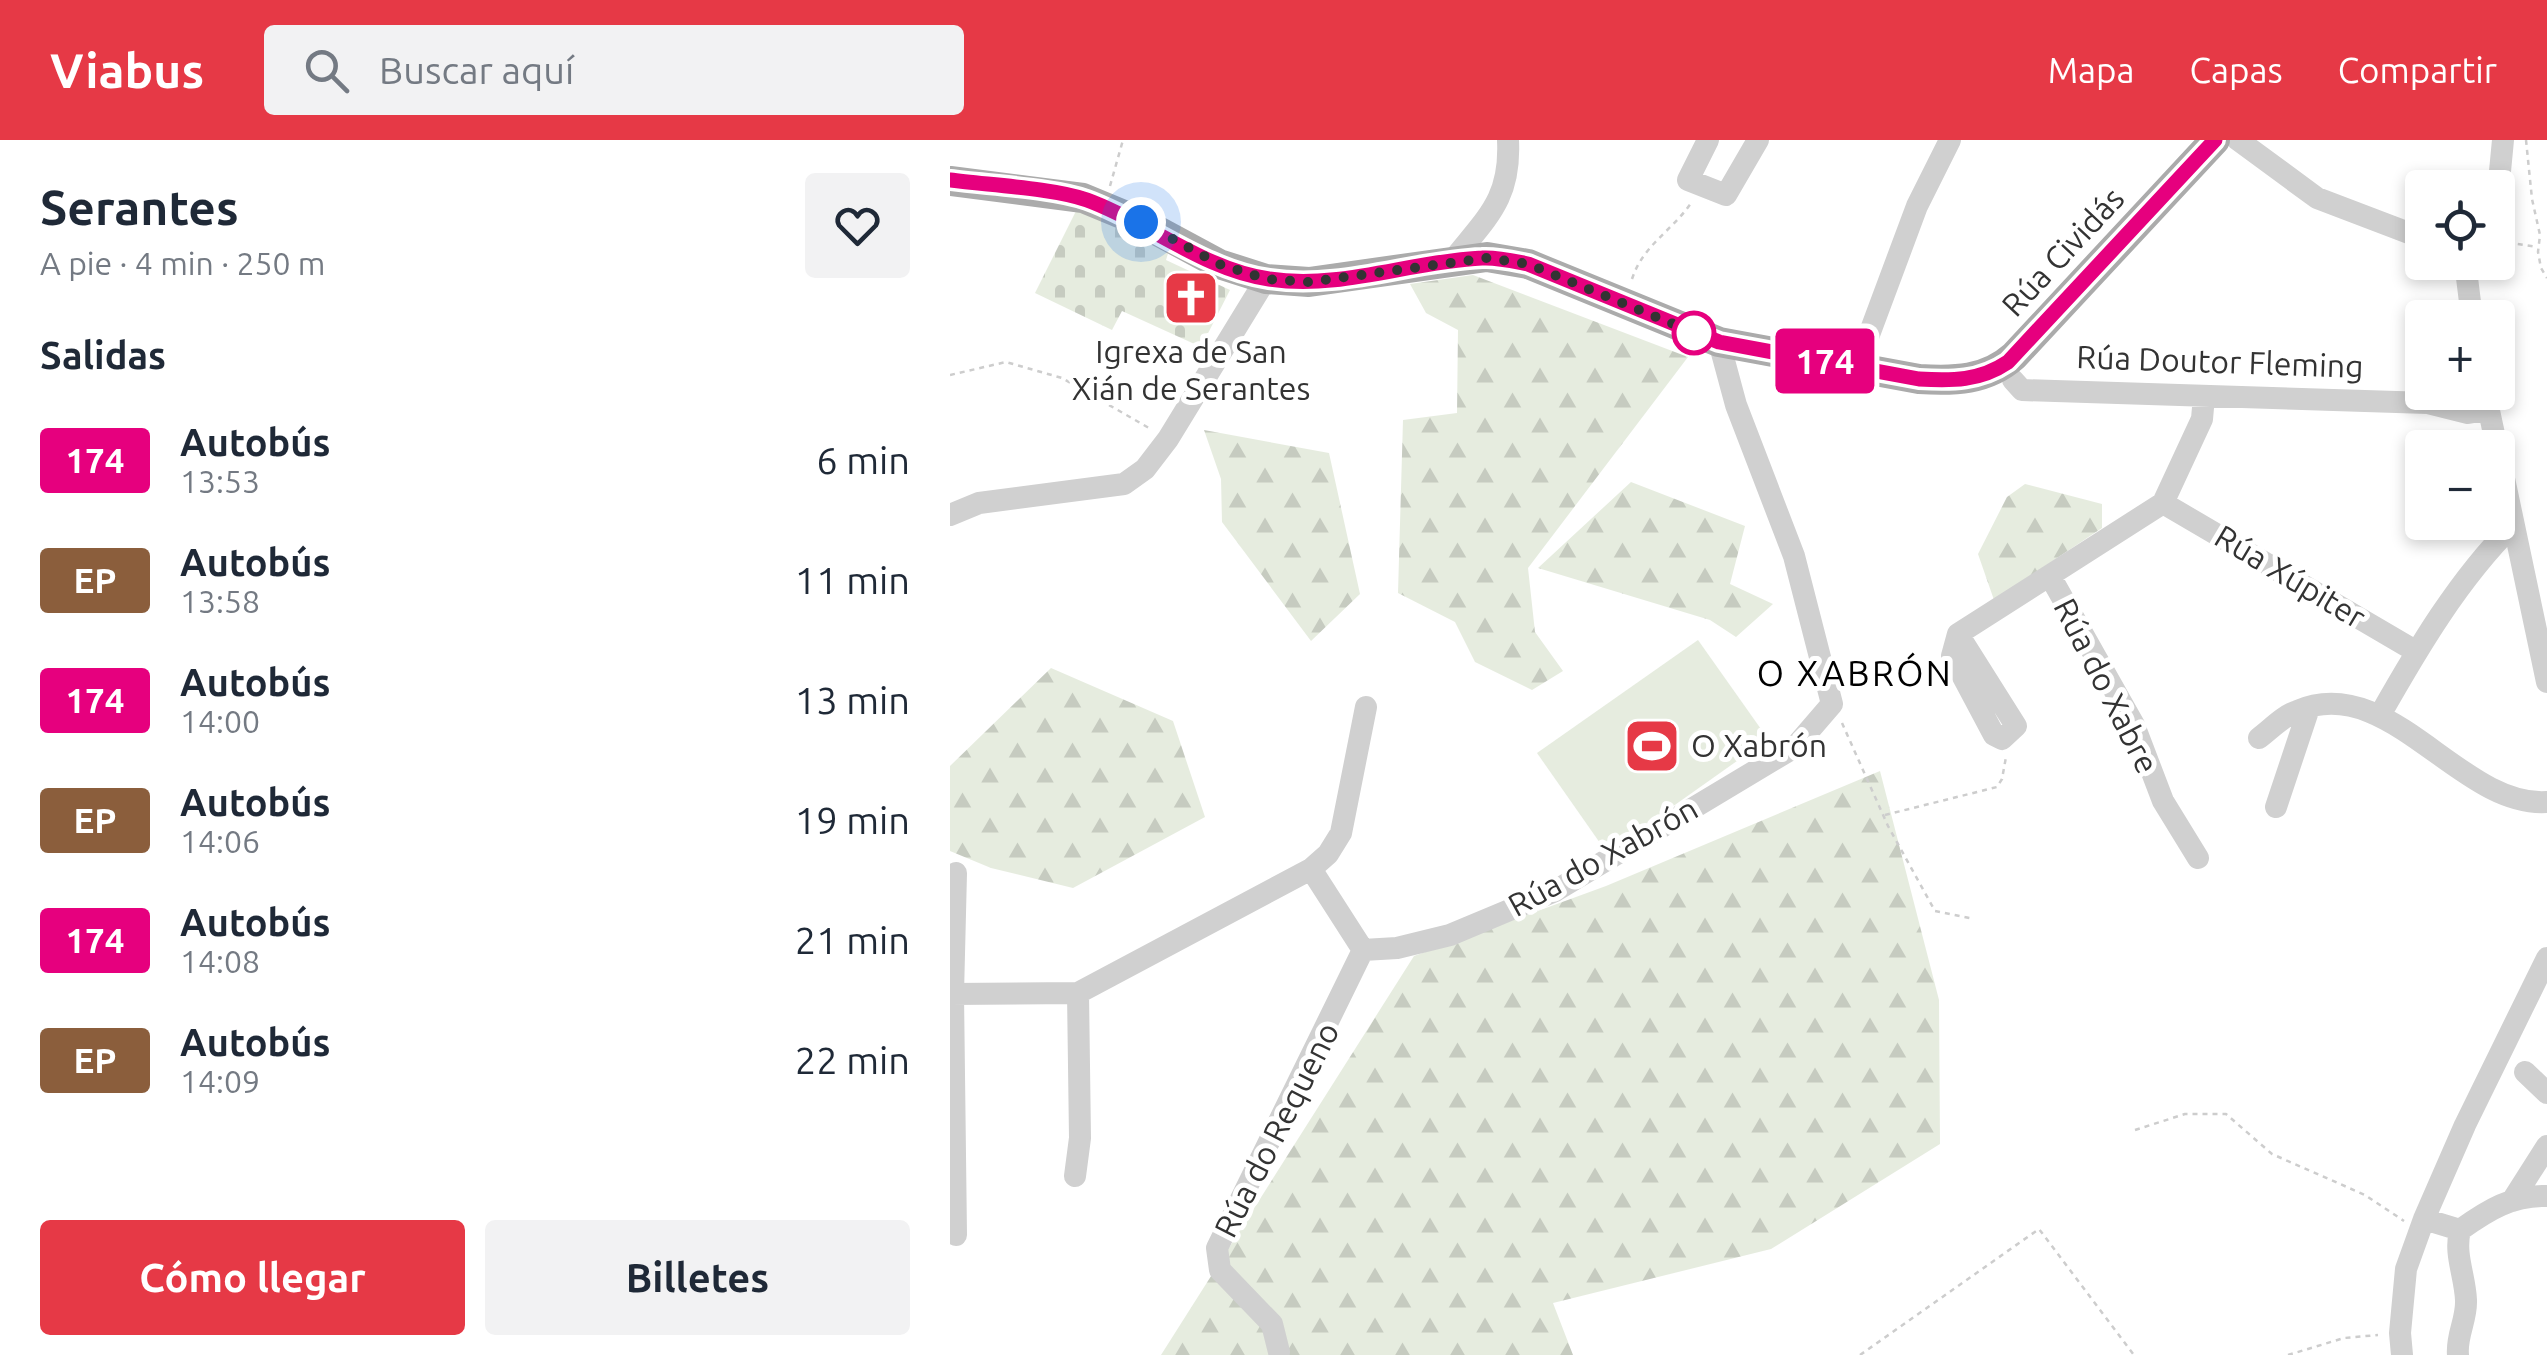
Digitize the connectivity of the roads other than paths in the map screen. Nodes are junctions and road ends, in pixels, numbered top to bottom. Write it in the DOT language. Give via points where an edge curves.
graph roads {
  1 [pos="1508,140"];
  2 [pos="1708,140"];
  3 [pos="1758,140"];
  4 [pos="1950,140"];
  5 [pos="2215,140"];
  6 [pos="2238,140"];
  7 [pos="2503,140"];
  8 [pos="2500,170"];
  9 [pos="950,180"];
  10 [pos="2405,231"];
  11 [pos="1453,260"];
  12 [pos="1266,279"];
  13 [pos="1719,342"];
  14 [pos="1857,367"];
  15 [pos="2001,373"];
  16 [pos="2204,396"];
  17 [pos="2405,403"];
  18 [pos="2163,503"];
  19 [pos="950,515"];
  20 [pos="2515,538"];
  21 [pos="2497,540"];
  22 [pos="2050,576"];
  23 [pos="2417,652"];
  24 [pos="2547,682"];
  25 [pos="1366,707"];
  26 [pos="2309,708"];
  27 [pos="2380,715"];
  28 [pos="2259,738"];
  29 [pos="2002,739"];
  30 [pos="2547,802"];
  31 [pos="2276,807"];
  32 [pos="2198,858"];
  33 [pos="1311,869"];
  34 [pos="956,873"];
  35 [pos="1364,950"];
  36 [pos="2547,958"];
  37 [pos="951,994"];
  38 [pos="1078,994"];
  39 [pos="2525,1072"];
  40 [pos="2547,1093"];
  41 [pos="2547,1146"];
  42 [pos="1075,1176"];
  43 [pos="2547,1196"];
  44 [pos="2512,1200"];
  45 [pos="2422,1226"];
  46 [pos="2460,1230"];
  47 [pos="956,1234"];
  48 [pos="2401,1344"];
  49 [pos="1279,1352"];
  50 [pos="2458,1355"];
  1 -- 11 [label="street" via="1504,191"];
  2 -- 3 [label="street" via="1688,180 1726,195"];
  4 -- 14 [label="street" via="1917,206"];
  5 -- 15 [label="main road, Rúa Cividás"];
  6 -- 10 [label="street" via="2318,198"];
  7 -- 8 [label="street"];
  9 -- 12 [label="main road, Rúa Doutor Fleming" via="1082,198 1219,264"];
  11 -- 12 [label="main road, Rúa Doutor Fleming" via="1309,282"];
  11 -- 13 [label="main road, Rúa Doutor Fleming" via="1528,264"];
  12 -- 19 [label="street" via="1145,469 1124,484 979,503"];
  13 -- 14 [label="main road, Rúa Doutor Fleming"];
  13 -- 35 [label="street, Rúa do Xabrón" via="1794,556 1832,704 1795,746 1554,891 1450,935"];
  14 -- 15 [label="main road, Rúa Doutor Fleming" via="1950,381"];
  15 -- 16 [label="street, Rúa Doutor Fleming" via="2022,390"];
  16 -- 17 [label="street, Rúa Doutor Fleming"];
  16 -- 18 [label="street" via="2202,419"];
  18 -- 22 [label="street, Rúa do Xabre"];
  18 -- 23 [label="street, Rúa Xúpiter"];
  20 -- 24 [label="street"];
  21 -- 23 [label="street"];
  22 -- 29 [label="street" via="1958,634 1952,656"];
  22 -- 32 [label="street, Rúa do Xabre" via="2134,725 2163,801"];
  23 -- 27 [label="street"];
  25 -- 33 [label="street" via="1341,833"];
  26 -- 27 [label="street" via="2331,704"];
  26 -- 28 [label="street"];
  26 -- 31 [label="street"];
  27 -- 30 [label="street" via="2504,797"];
  33 -- 35 [label="street"];
  33 -- 38 [label="street"];
  34 -- 37 [label="street"];
  35 -- 49 [label="street, Rúa do Requeno" via="1217,1248 1220,1270 1272,1324"];
  36 -- 45 [label="street"];
  37 -- 38 [label="street"];
  37 -- 47 [label="street"];
  38 -- 42 [label="street"];
  39 -- 40 [label="street"];
  41 -- 44 [label="street"];
  43 -- 44 [label="street"];
  44 -- 46 [label="street"];
  45 -- 46 [label="street"];
  45 -- 48 [label="street" via="2406,1269"];
  46 -- 50 [label="street" via="2456,1247 2466,1300"];
}
